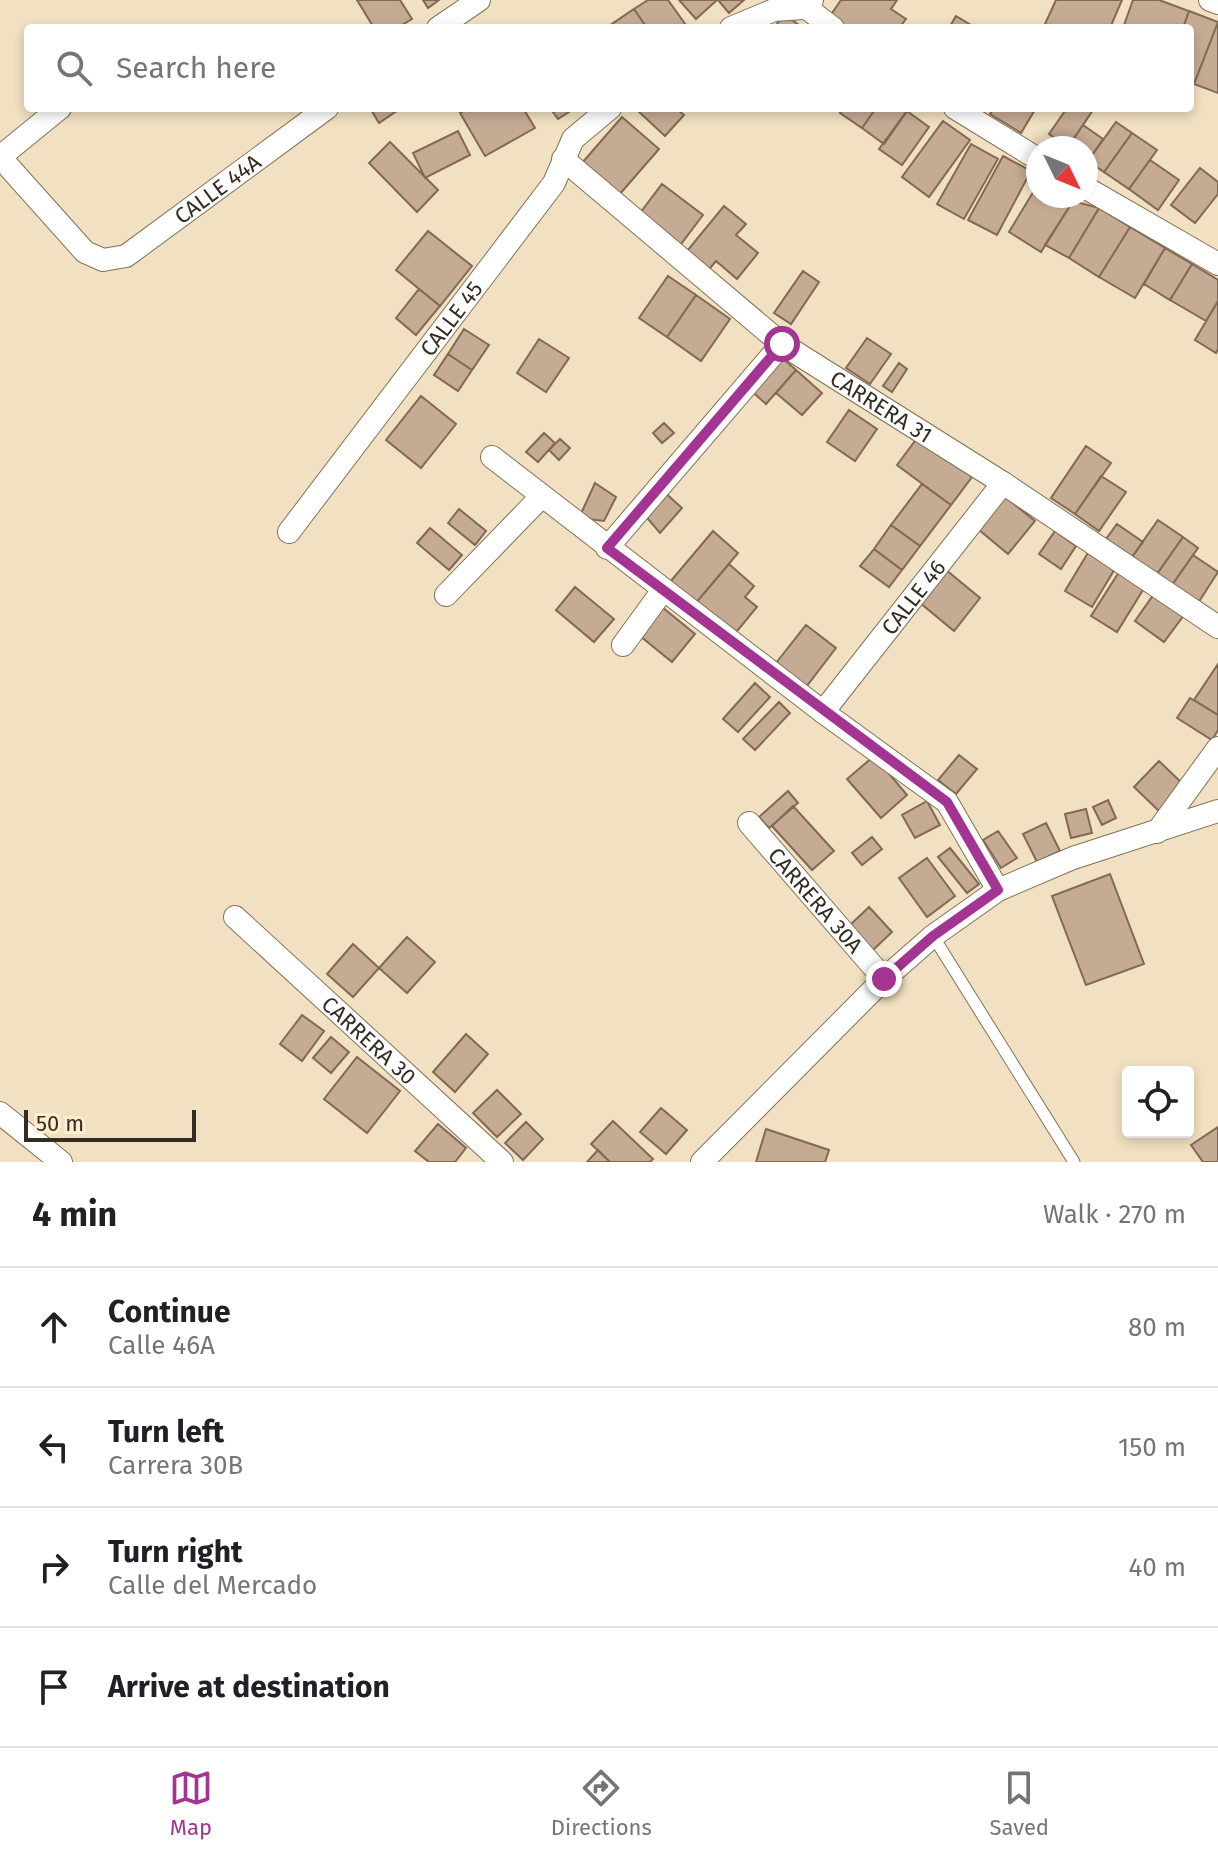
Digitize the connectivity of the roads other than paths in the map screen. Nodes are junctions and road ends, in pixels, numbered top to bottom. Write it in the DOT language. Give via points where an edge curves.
graph roads {
  1 [pos="479,0"];
  2 [pos="1210,0"];
  3 [pos="803,3"];
  4 [pos="1218,3"];
  5 [pos="444,24"];
  6 [pos="741,24"];
  7 [pos="828,24"];
  8 [pos="55,112"];
  9 [pos="322,112"];
  10 [pos="605,112"];
  11 [pos="962,112"];
  12 [pos="1026,152"];
  13 [pos="0,157"];
  14 [pos="563,159"];
  15 [pos="1098,195"];
  16 [pos="1218,264"];
  17 [pos="782,344"];
  18 [pos="492,457"];
  19 [pos="1003,483"];
  20 [pos="541,497"];
  21 [pos="289,532"];
  22 [pos="607,548"];
  23 [pos="663,590"];
  24 [pos="446,595"];
  25 [pos="1218,627"];
  26 [pos="623,645"];
  27 [pos="823,712"];
  28 [pos="1218,748"];
  29 [pos="1218,811"];
  30 [pos="749,823"];
  31 [pos="1157,832"];
  32 [pos="998,890"];
  33 [pos="235,917"];
  34 [pos="933,936"];
  35 [pos="884,979"];
  36 [pos="0,1113"];
  37 [pos="61,1162"];
  38 [pos="502,1162"];
  39 [pos="702,1162"];
  40 [pos="1074,1162"];
  1 -- 5 [label="street"];
  2 -- 4 [label="street"];
  3 -- 6 [label="street"];
  3 -- 7 [label="street"];
  8 -- 13 [label="street"];
  9 -- 13 [label="street, CALLE 44A" via="126,256 103,260 85,252"];
  10 -- 14 [label="street, CALLE 45" via="573,139"];
  11 -- 12 [label="street"];
  14 -- 17 [label="street, CARRERA 31"];
  14 -- 21 [label="street, CALLE 45" via="554,183"];
  15 -- 16 [label="street"];
  17 -- 19 [label="street, CARRERA 31"];
  17 -- 22 [label="street"];
  18 -- 20 [label="street"];
  19 -- 25 [label="street, CARRERA 31"];
  19 -- 27 [label="street, CALLE 46"];
  20 -- 22 [label="street"];
  20 -- 24 [label="street"];
  22 -- 23 [label="street"];
  23 -- 26 [label="street"];
  23 -- 27 [label="street"];
  27 -- 32 [label="street" via="947,802"];
  28 -- 31 [label="street"];
  29 -- 31 [label="street"];
  30 -- 35 [label="street, CARRERA 30A"];
  31 -- 32 [label="street" via="1073,858"];
  32 -- 34 [label="street"];
  33 -- 38 [label="street, CARRERA 30"];
  34 -- 35 [label="street"];
  34 -- 40 [label="lane"];
  35 -- 39 [label="street"];
  36 -- 37 [label="street"];
}
